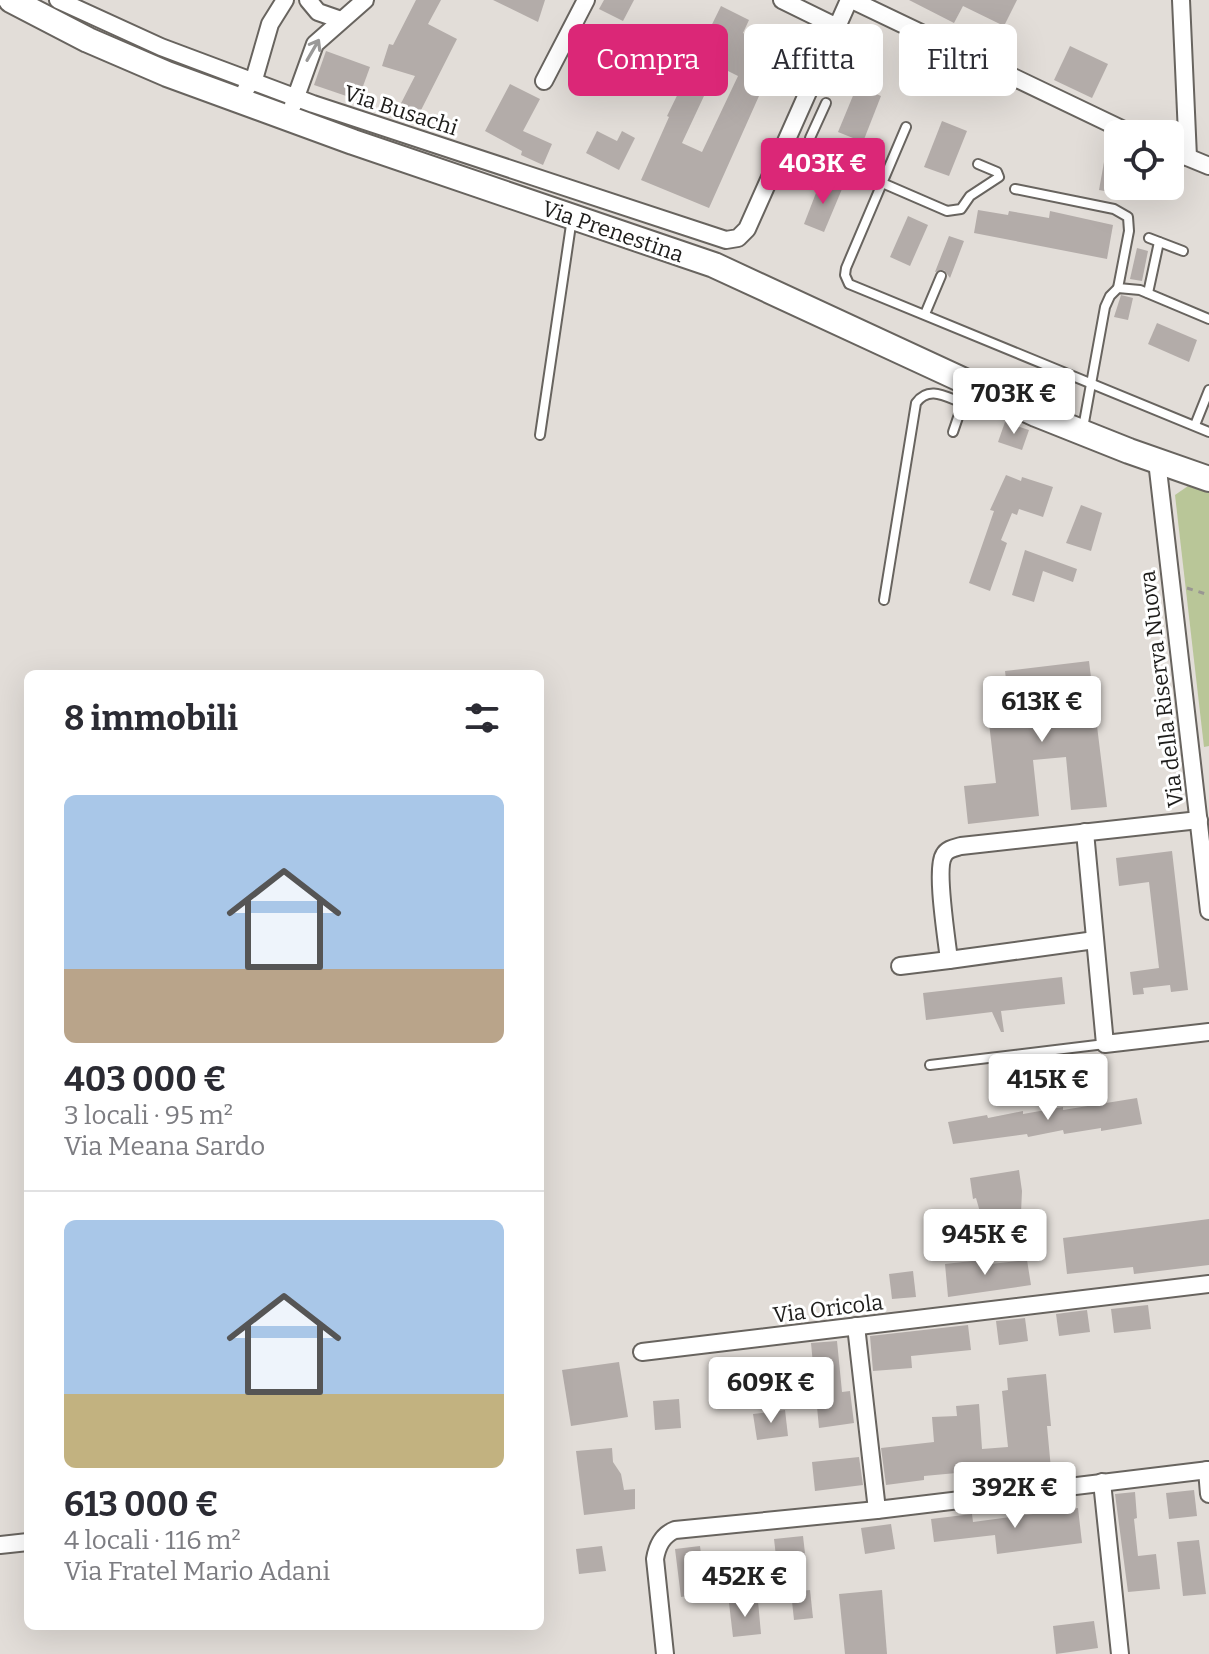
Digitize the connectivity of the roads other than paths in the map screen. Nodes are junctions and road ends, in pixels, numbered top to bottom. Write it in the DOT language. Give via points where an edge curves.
graph roads {
  1 [pos="11,0"];
  2 [pos="58,0"];
  3 [pos="285,0"];
  4 [pos="308,0"];
  5 [pos="365,0"];
  6 [pos="586,0"];
  7 [pos="782,0"];
  8 [pos="850,0"];
  9 [pos="1181,0"];
  10 [pos="341,20"];
  11 [pos="831,24"];
  12 [pos="838,24"];
  13 [pos="253,81"];
  14 [pos="544,81"];
  15 [pos="806,96"];
  16 [pos="235,99"];
  17 [pos="826,103"];
  18 [pos="292,108"];
  19 [pos="1104,121"];
  20 [pos="906,127"];
  21 [pos="357,131"];
  22 [pos="1184,155"];
  23 [pos="1188,157"];
  24 [pos="978,164"];
  25 [pos="1209,166"];
  26 [pos="881,184"];
  27 [pos="1015,189"];
  28 [pos="572,216"];
  29 [pos="1149,238"];
  30 [pos="1159,242"];
  31 [pos="1183,251"];
  32 [pos="941,276"];
  33 [pos="1118,288"];
  34 [pos="1148,293"];
  35 [pos="925,314"];
  36 [pos="1209,319"];
  37 [pos="1091,382"];
  38 [pos="1209,390"];
  39 [pos="966,394"];
  40 [pos="1195,425"];
  41 [pos="953,432"];
  42 [pos="1209,432"];
  43 [pos="1082,433"];
  44 [pos="540,435"];
  45 [pos="1157,461"];
  46 [pos="1209,479"];
  47 [pos="884,600"];
  48 [pos="1199,820"];
  49 [pos="1085,832"];
  50 [pos="1209,911"];
  51 [pos="1095,940"];
  52 [pos="949,960"];
  53 [pos="900,966"];
  54 [pos="1209,1032"];
  55 [pos="1105,1044"];
  56 [pos="930,1065"];
  57 [pos="1209,1284"];
  58 [pos="856,1326"];
  59 [pos="642,1352"];
  60 [pos="1208,1470"];
  61 [pos="1102,1482"];
  62 [pos="1209,1494"];
  63 [pos="877,1510"];
  64 [pos="24,1542"];
  65 [pos="0,1545"];
  66 [pos="665,1654"];
  67 [pos="1120,1654"];
  1 -- 16 [label="main road, Via Prenestina" via="129,58"];
  2 -- 13 [label="street"];
  3 -- 13 [label="street" via="267,30"];
  4 -- 10 [label="street" via="318,12"];
  5 -- 10 [label="street"];
  6 -- 14 [label="street"];
  7 -- 11 [label="street"];
  8 -- 12 [label="street"];
  8 -- 19 [label="street"];
  9 -- 23 [label="street"];
  18 -- 10 [label="street, one-way" via="312,49"];
  13 -- 16 [label="street"];
  13 -- 18 [label="street"];
  15 -- 21 [label="street, Via Busachi" via="749,226 738,238 721,239"];
  16 -- 18 [label="main road, Via Prenestina"];
  17 -- 26 [label="lane" via="810,138 813,153"];
  18 -- 21 [label="main road, Via Prenestina"];
  20 -- 26 [label="lane"];
  21 -- 28 [label="main road, Via Prenestina"];
  22 -- 23 [label="street"];
  23 -- 25 [label="street"];
  24 -- 26 [label="lane" via="999,177 957,211"];
  26 -- 35 [label="lane" via="846,280"];
  27 -- 33 [label="lane" via="1114,209 1128,217"];
  28 -- 39 [label="main road, Via Prenestina" via="748,280"];
  28 -- 44 [label="lane"];
  29 -- 30 [label="lane"];
  30 -- 31 [label="lane"];
  30 -- 34 [label="lane"];
  32 -- 35 [label="lane"];
  33 -- 34 [label="lane"];
  33 -- 37 [label="lane" via="1105,307"];
  34 -- 36 [label="lane"];
  35 -- 37 [label="lane"];
  37 -- 40 [label="lane"];
  37 -- 43 [label="lane"];
  38 -- 40 [label="lane"];
  39 -- 41 [label="lane"];
  39 -- 43 [label="main road, Via Prenestina"];
  39 -- 47 [label="lane" via="923,394 916,403"];
  40 -- 42 [label="lane"];
  43 -- 45 [label="main road, Via Prenestina"];
  45 -- 46 [label="main road, Via Prenestina"];
  45 -- 48 [label="street, Via della Riserva Nuova"];
  48 -- 49 [label="street"];
  48 -- 50 [label="street, Via della Riserva Nuova"];
  49 -- 51 [label="street"];
  49 -- 52 [label="street" via="961,846 944,854 940,873"];
  51 -- 52 [label="street"];
  51 -- 55 [label="street"];
  52 -- 53 [label="street"];
  54 -- 55 [label="street"];
  55 -- 56 [label="lane"];
  57 -- 58 [label="street, Via Oricola"];
  58 -- 59 [label="street, Via Oricola"];
  58 -- 63 [label="street"];
  60 -- 61 [label="street"];
  60 -- 62 [label="street"];
  61 -- 63 [label="street"];
  61 -- 67 [label="street"];
  63 -- 66 [label="street" via="669,1532 655,1559"];
  64 -- 65 [label="street"];
}
